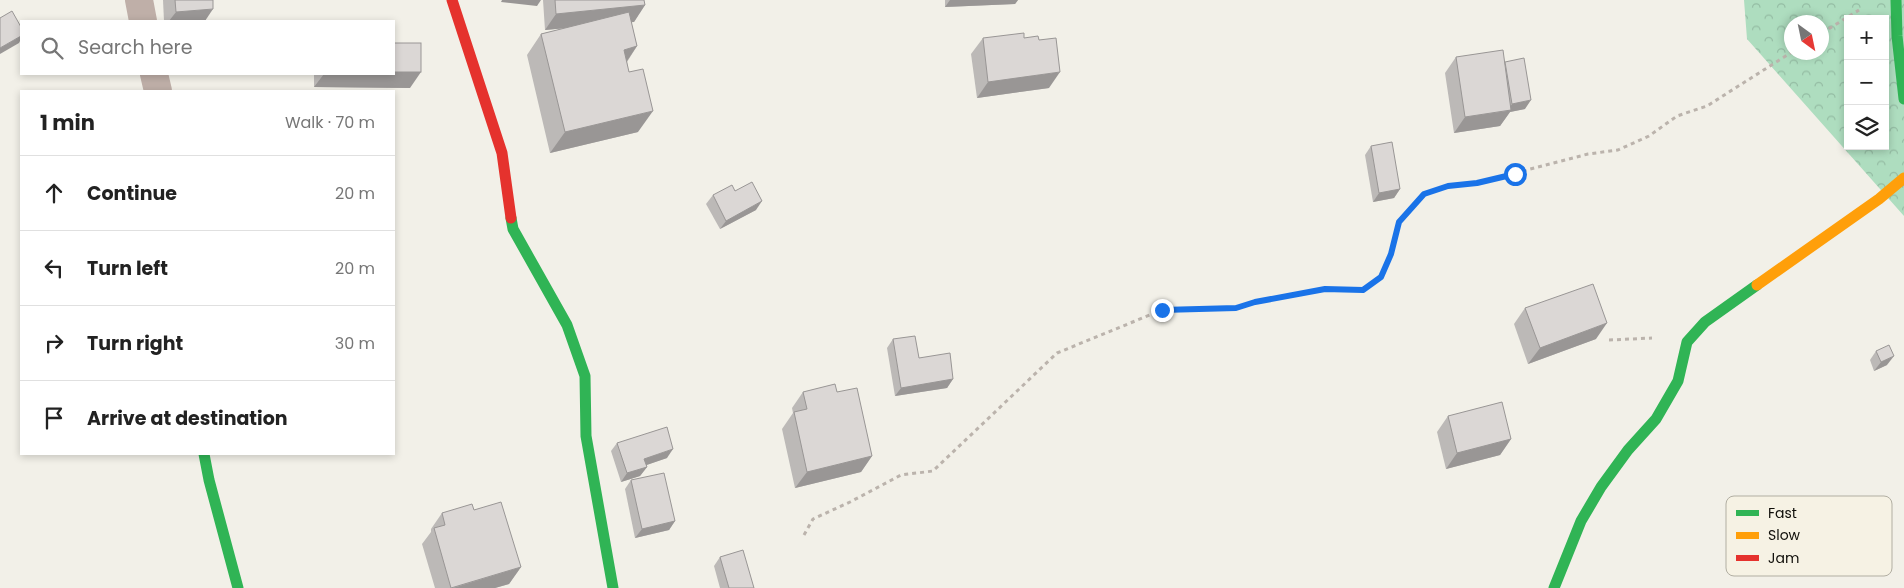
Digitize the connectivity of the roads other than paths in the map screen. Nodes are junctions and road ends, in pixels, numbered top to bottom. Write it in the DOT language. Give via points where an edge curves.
graph roads {
  1 [pos="139,0"];
  2 [pos="452,0"];
  3 [pos="1896,0"];
  4 [pos="143,20"];
  5 [pos="154,75"];
  6 [pos="158,90"];
  7 [pos="1904,99"];
  8 [pos="1904,178"];
  9 [pos="204,455"];
  10 [pos="609,586"];
  11 [pos="238,588"];
  12 [pos="1554,588"];
  1 -- 4 [label="street"];
  2 -- 10 [label="street" via="502,153 513,229 567,325 585,376 586,436"];
  3 -- 7 [label="street" via="1898,57"];
  5 -- 6 [label="street"];
  8 -- 12 [label="street" via="1879,200 1705,322 1687,342 1678,381 1656,419 1601,487 1581,521"];
  9 -- 11 [label="street"];
}
